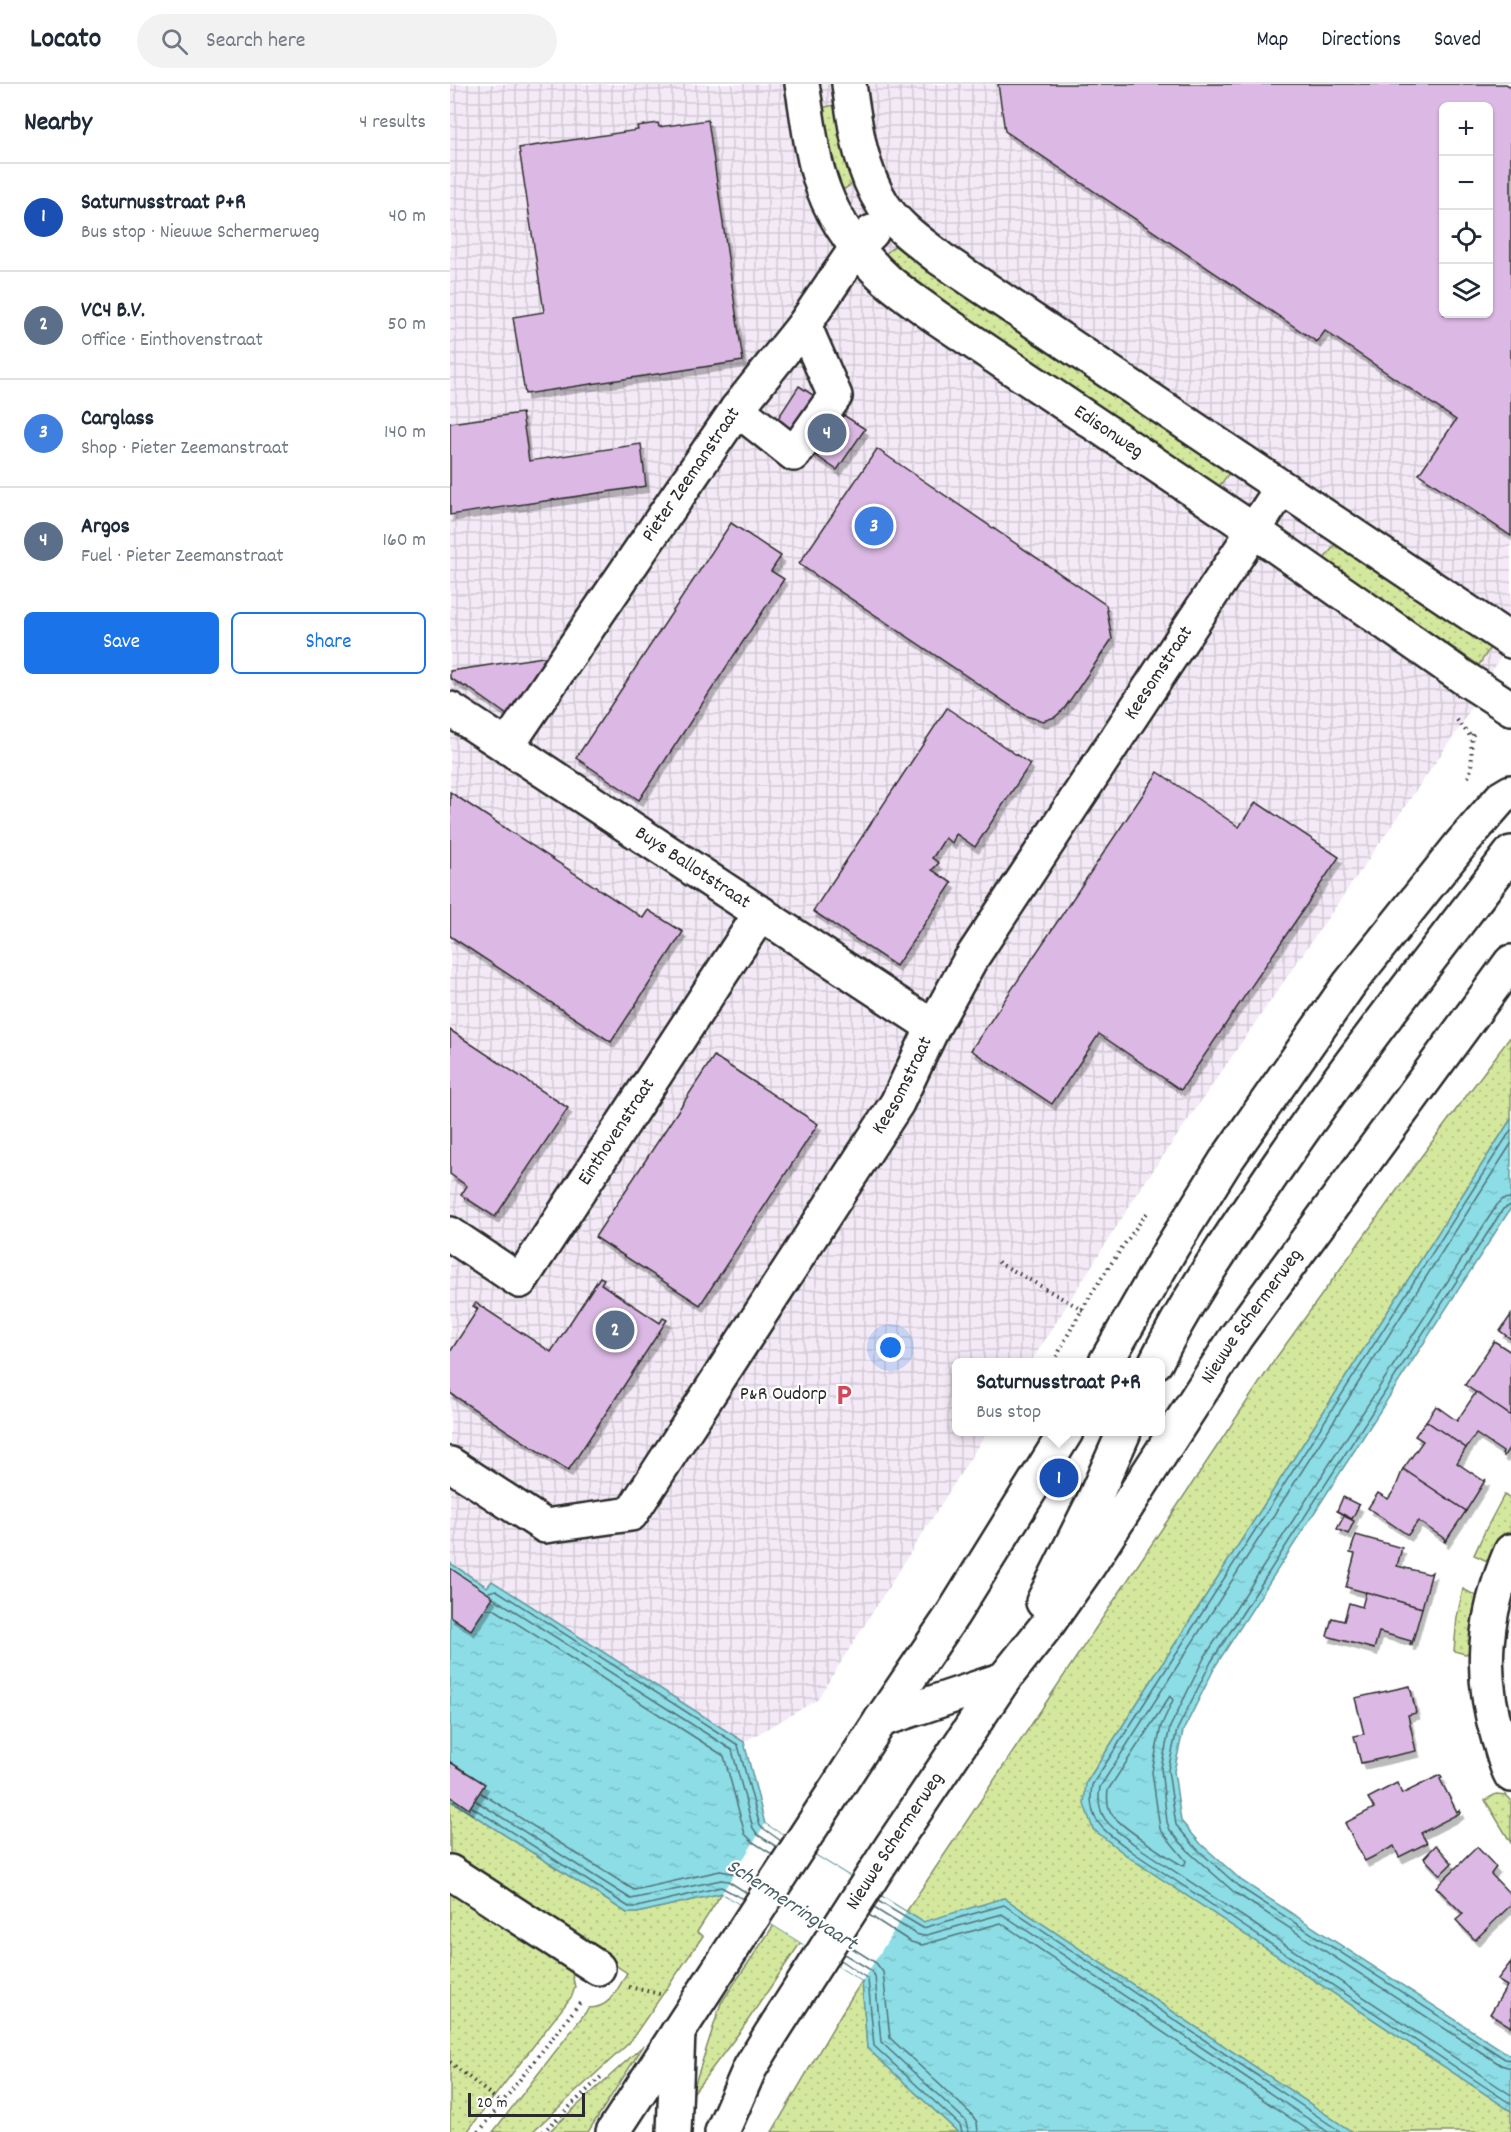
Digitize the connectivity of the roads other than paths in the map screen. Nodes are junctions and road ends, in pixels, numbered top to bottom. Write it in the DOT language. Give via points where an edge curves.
graph roads {
  1 [pos="802,84"];
  2 [pos="849,84"];
  3 [pos="890,214"];
  4 [pos="857,247"];
  5 [pos="804,325"];
  6 [pos="737,409"];
  7 [pos="1281,489"];
  8 [pos="1253,530"];
  9 [pos="1511,641"];
  10 [pos="1511,708"];
  11 [pos="450,709"];
  12 [pos="507,746"];
  13 [pos="1511,792"];
  14 [pos="1511,853"];
  15 [pos="761,913"];
  16 [pos="1511,962"];
  17 [pos="933,1027"];
  18 [pos="450,1234"];
  19 [pos="1108,1358"];
  20 [pos="1158,1358"];
  21 [pos="1063,1436"];
  22 [pos="1122,1436"];
  23 [pos="450,1464"];
  24 [pos="1511,1551"];
  25 [pos="1004,1678"];
  26 [pos="881,1720"];
  27 [pos="1511,1775"];
  28 [pos="450,1872"];
  29 [pos="611,1977"];
  30 [pos="678,2030"];
  31 [pos="750,2068"];
  32 [pos="613,2132"];
  33 [pos="674,2132"];
  34 [pos="697,2132"];
  35 [pos="722,2132"];
  1 -- 4 [label="street, Edisonweg" via="814,160 823,189"];
  2 -- 3 [label="street" via="862,159"];
  3 -- 4 [label="street, Pieter Zeemanstraat"];
  3 -- 7 [label="street" via="941,259"];
  4 -- 5 [label="street, Pieter Zeemanstraat"];
  4 -- 8 [label="street, Edisonweg" via="889,282 936,317"];
  5 -- 6 [label="street, Pieter Zeemanstraat"];
  5 -- 6 [label="street" via="835,396 794,454"];
  6 -- 12 [label="street, Pieter Zeemanstraat"];
  7 -- 8 [label="street, Keesomstraat"];
  7 -- 9 [label="street"];
  8 -- 10 [label="street, Edisonweg"];
  8 -- 17 [label="street, Keesomstraat" via="969,962"];
  11 -- 12 [label="street, Buys Ballotstraat"];
  12 -- 15 [label="street, Buys Ballotstraat"];
  13 -- 19 [label="street" via="1501,798 1461,844 1350,983 1225,1162"];
  14 -- 20 [label="street" via="1359,1051 1275,1170 1195,1292"];
  15 -- 17 [label="street, Buys Ballotstraat"];
  15 -- 18 [label="street, Einthovenstraat" via="520,1281"];
  16 -- 25 [label="street, Nieuwe Schermerweg" via="1236,1337 1089,1565"];
  17 -- 23 [label="street, Keesomstraat" via="897,1103 631,1515 544,1526"];
  21 -- 26 [label="street" via="953,1614"];
  22 -- 25 [label="street, Nieuwe Schermerweg"];
  24 -- 27 [label="street" via="1497,1582 1488,1629 1486,1671 1492,1717"];
  25 -- 26 [label="street"];
  25 -- 31 [label="street, Nieuwe Schermerweg"];
  26 -- 30 [label="street"];
  28 -- 29 [label="street"];
  30 -- 32 [label="street"];
  30 -- 33 [label="street"];
  31 -- 34 [label="street, Nieuwe Schermerweg"];
  31 -- 35 [label="street, Nieuwe Schermerweg"];
}
